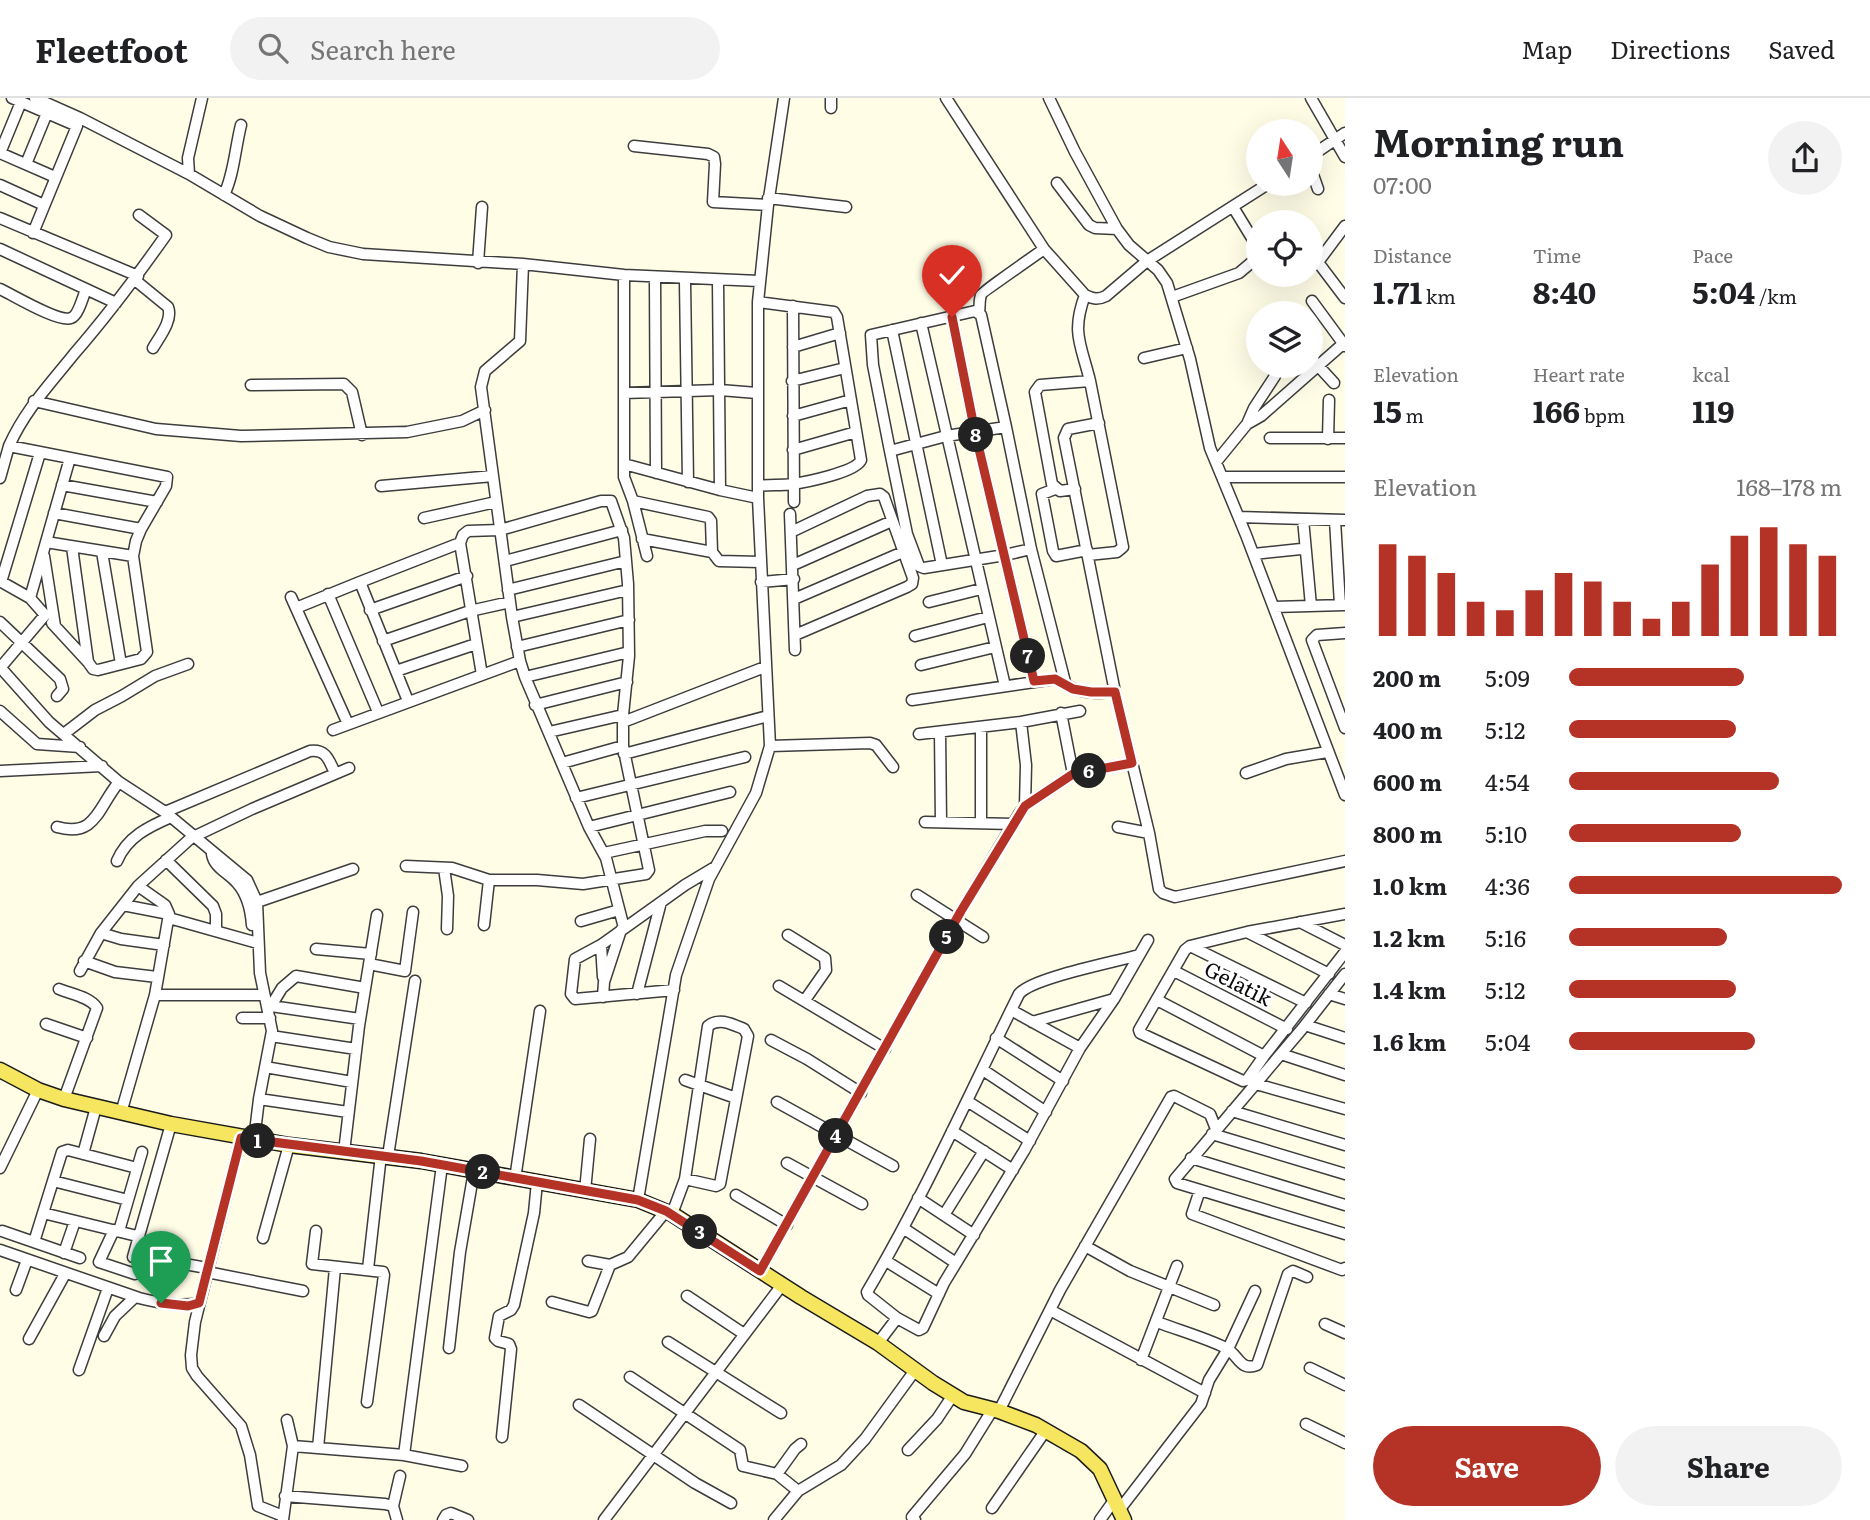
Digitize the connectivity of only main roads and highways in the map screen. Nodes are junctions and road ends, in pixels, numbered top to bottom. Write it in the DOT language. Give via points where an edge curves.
graph roads {
  1 [pos="0,1070"];
  2 [pos="1120,1509"];
  1 -- 2 [label="main road" via="64,1099 171,1124 248,1139 442,1164 638,1200 669,1212 964,1402 1046,1430 1081,1451 1100,1469"];
}
